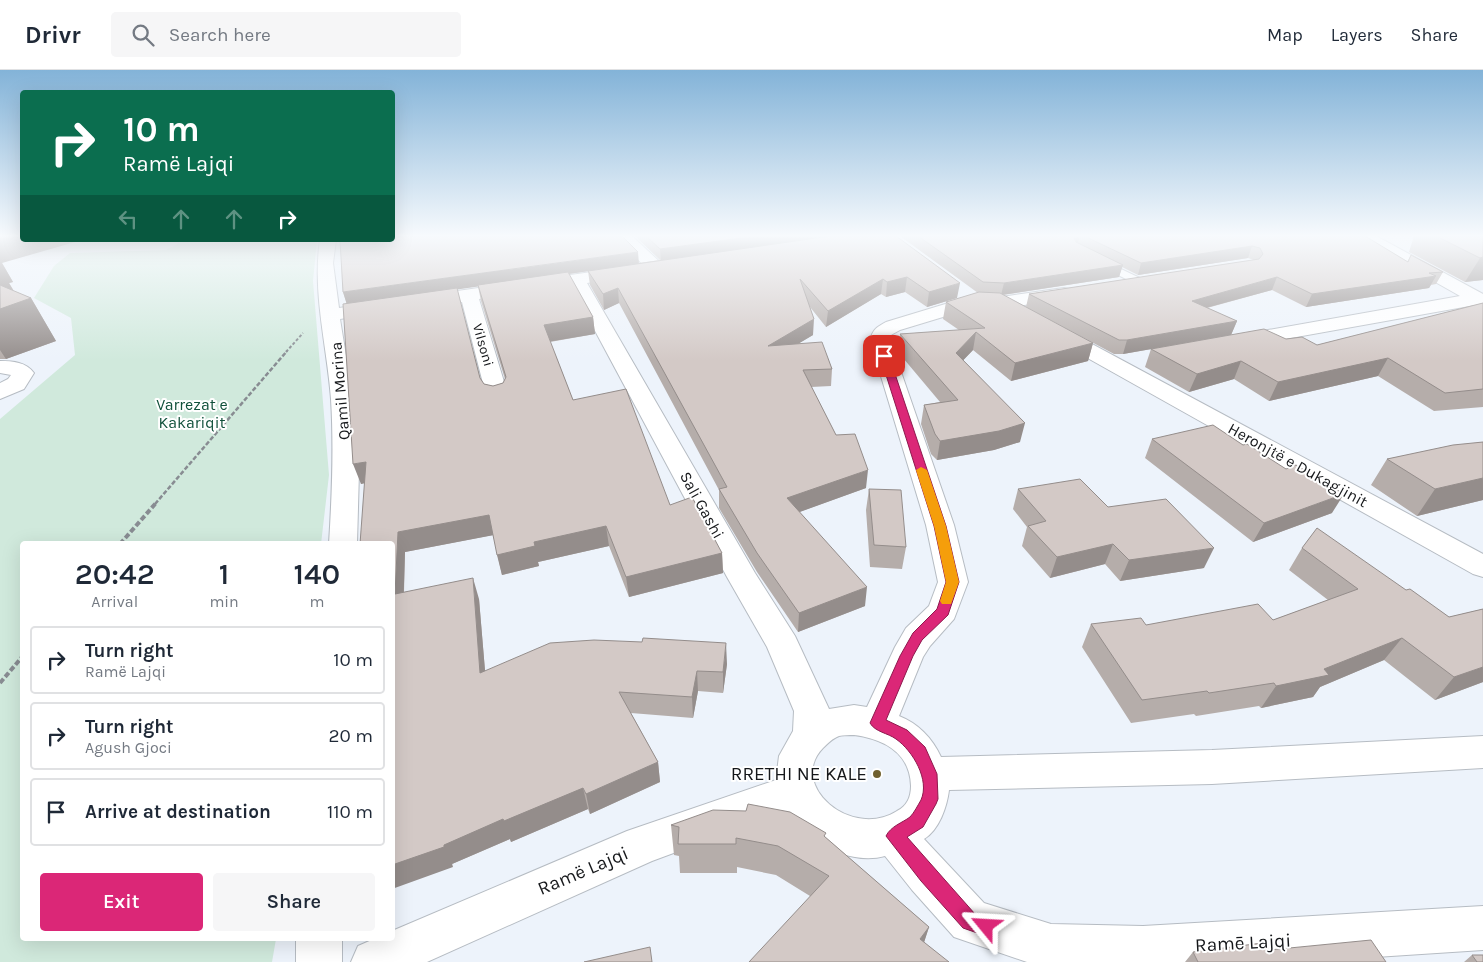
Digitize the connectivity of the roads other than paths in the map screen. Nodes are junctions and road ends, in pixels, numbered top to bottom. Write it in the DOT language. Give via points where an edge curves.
graph roads {
  1 [pos="327,278"];
  2 [pos="586,278"];
  3 [pos="1131,278"];
  4 [pos="1440,278"];
  5 [pos="576,279"];
  6 [pos="1159,279"];
  7 [pos="1140,282"];
  8 [pos="1112,286"];
  9 [pos="1084,290"];
  10 [pos="469,295"];
  11 [pos="1480,300"];
  12 [pos="410,303"];
  13 [pos="1001,303"];
  14 [pos="391,306"];
  15 [pos="331,308"];
  16 [pos="1218,345"];
  17 [pos="1141,358"];
  18 [pos="1112,364"];
  19 [pos="0,367"];
  20 [pos="0,392"];
  21 [pos="498,395"];
  22 [pos="343,541"];
  23 [pos="1483,567"];
  24 [pos="878,723"];
  25 [pos="811,735"];
  26 [pos="1483,752"];
  27 [pos="930,774"];
  28 [pos="797,790"];
  29 [pos="895,836"];
  30 [pos="1483,928"];
  31 [pos="319,941"];
  32 [pos="1147,955"];
  33 [pos="319,962"];
  34 [pos="374,962"];
  1 -- 15 [label="street, Qamil Morina"];
  2 -- 5 [label="street"];
  3 -- 7 [label="lane"];
  4 -- 11 [label="street"];
  5 -- 10 [label="street"];
  5 -- 25 [label="street, Sali Gashi" via="783,645 812,711"];
  6 -- 7 [label="street"];
  7 -- 8 [label="street"];
  9 -- 13 [label="street"];
  10 -- 12 [label="street"];
  10 -- 21 [label="street, Vilsoni"];
  11 -- 16 [label="street"];
  13 -- 18 [label="street, Heronjtë e Dukagjinit"];
  13 -- 24 [label="street" via="967,295 882,332 880,340 940,526 953,582 943,612 918,637 907,656"];
  14 -- 15 [label="street"];
  15 -- 22 [label="street, Qamil Morina" via="342,399 346,471"];
  17 -- 18 [label="street"];
  18 -- 23 [label="street, Heronjtë e Dukagjinit"];
  19 -- 20 [label="street" via="13,367 23,373 16,384"];
  24 -- 25 [label="street" via="854,720 830,724"];
  24 -- 27 [label="street" via="901,734 919,752"];
  25 -- 28 [label="street" via="799,750 794,769"];
  26 -- 27 [label="street" via="1212,768"];
  27 -- 29 [label="street" via="930,799 918,821"];
  28 -- 29 [label="street" via="807,809 824,826 847,837 871,840"];
  28 -- 34 [label="street, Ramë Lajqi" via="642,845"];
  29 -- 32 [label="street, Ramē Lajqi" via="970,921 1051,946"];
  30 -- 32 [label="street, Ramē Lajqi"];
  31 -- 33 [label="street"];
}
